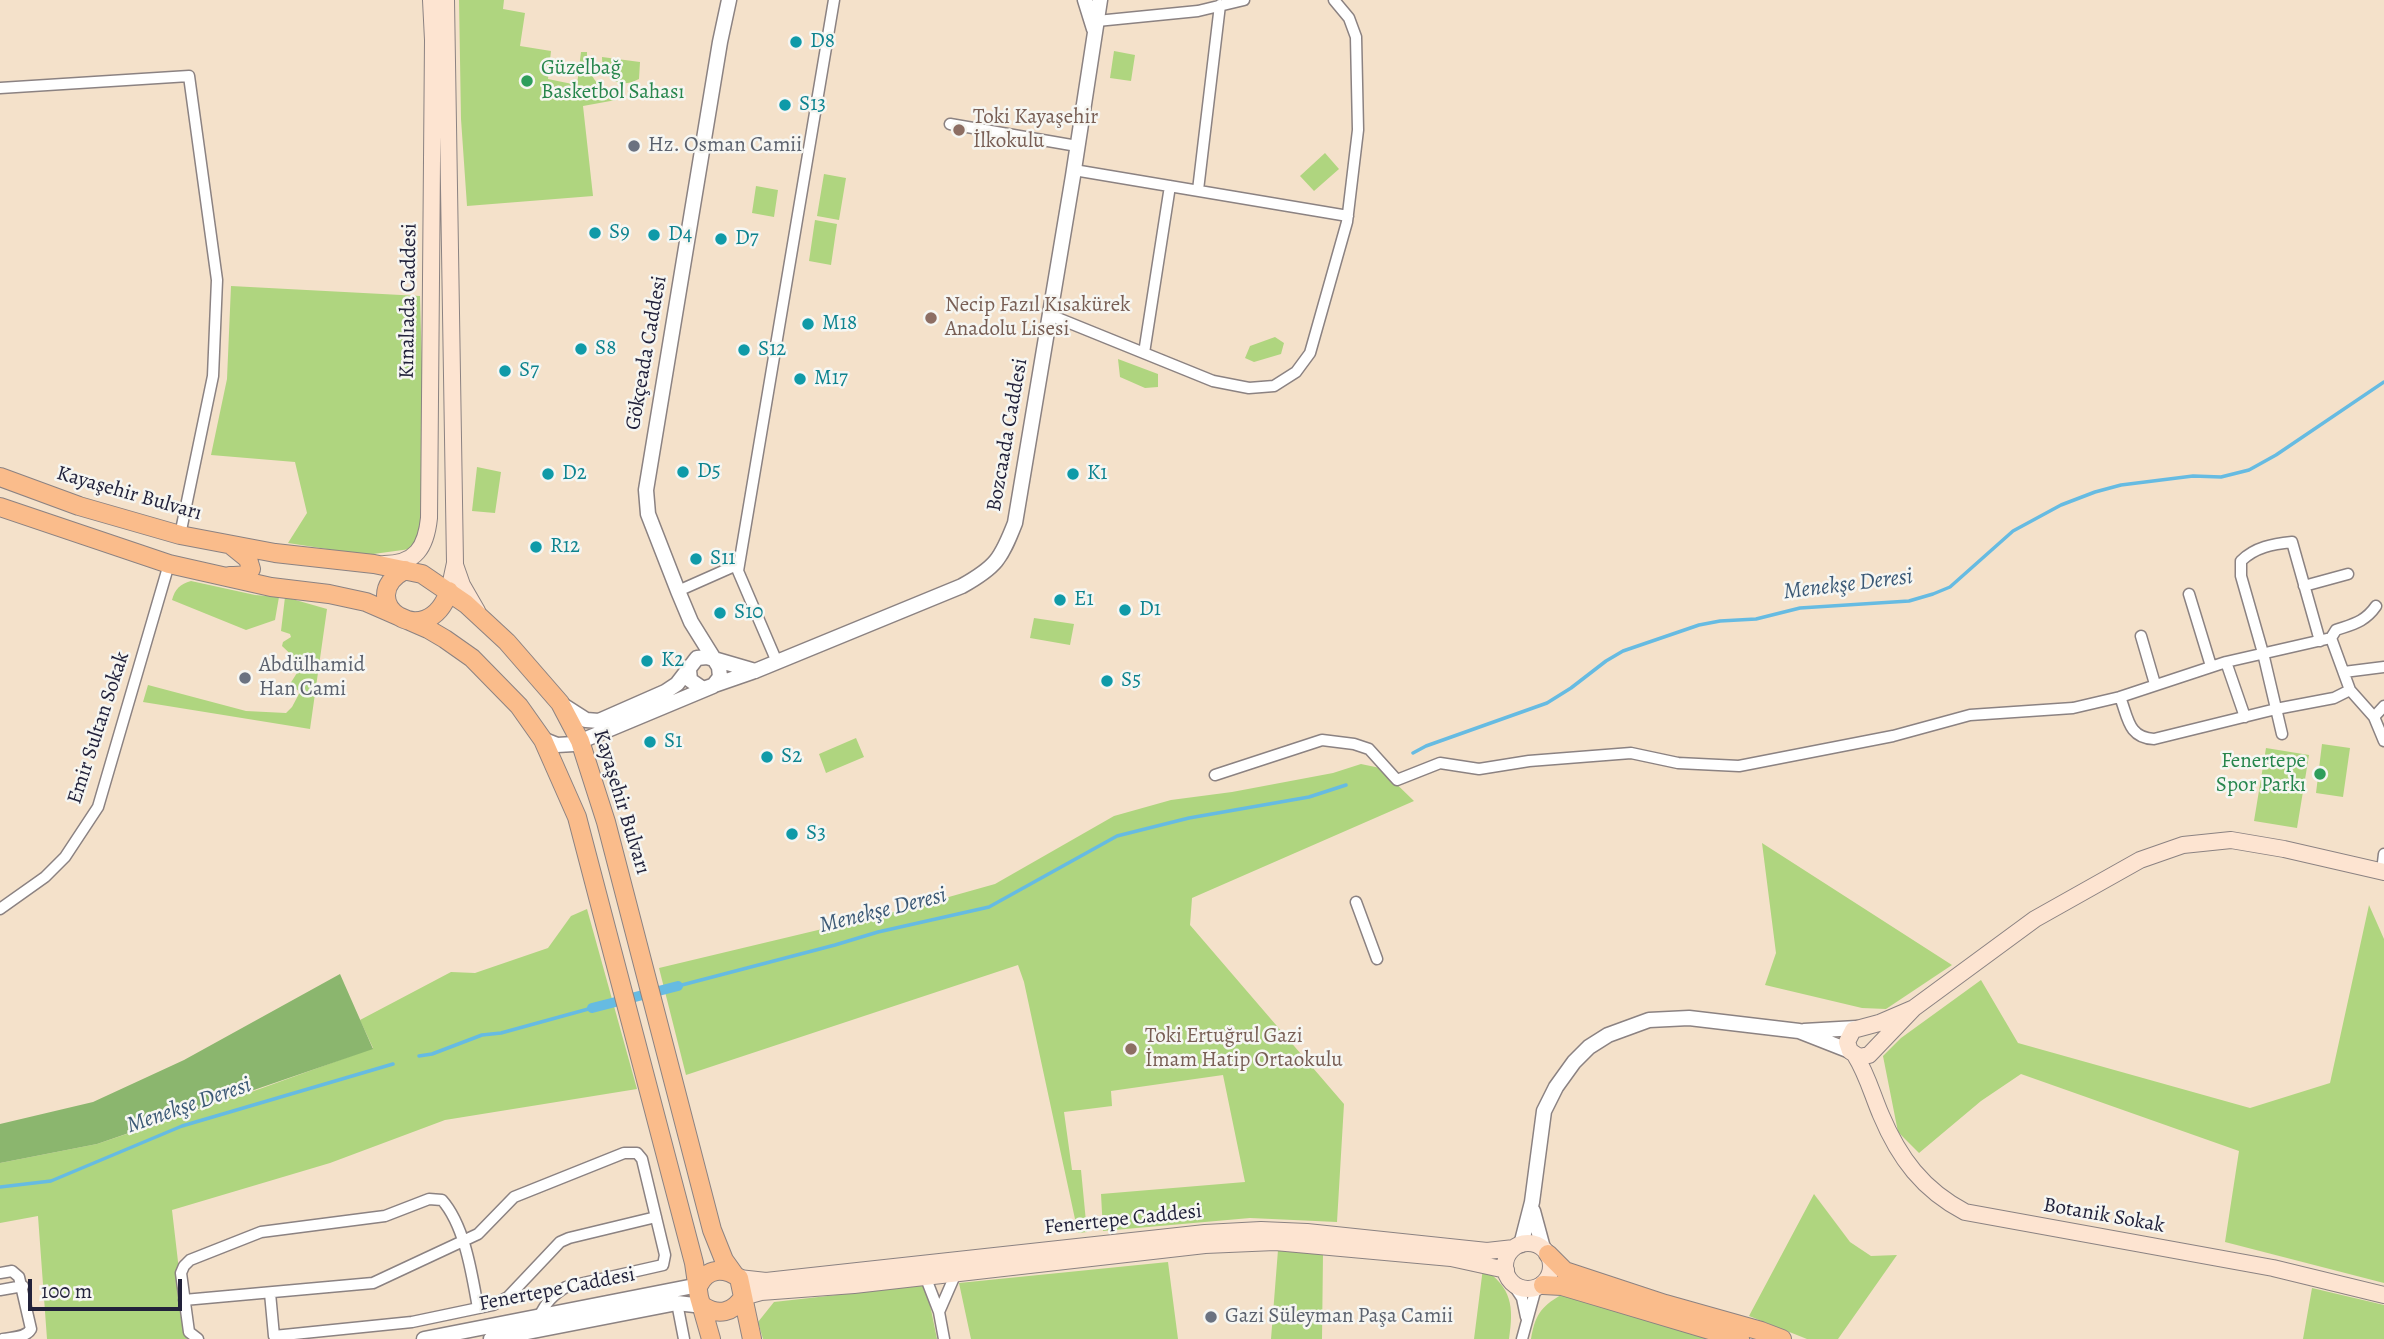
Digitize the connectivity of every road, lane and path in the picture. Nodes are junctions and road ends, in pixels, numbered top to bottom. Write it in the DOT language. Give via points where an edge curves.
graph roads {
  1 [pos="431,0"];
  2 [pos="446,0"];
  3 [pos="729,0"];
  4 [pos="834,0"];
  5 [pos="1085,0"];
  6 [pos="1100,0"];
  7 [pos="1244,0"];
  8 [pos="1334,0"];
  9 [pos="1220,5"];
  10 [pos="1096,27"];
  11 [pos="0,88"];
  12 [pos="950,124"];
  13 [pos="1077,146"];
  14 [pos="1074,170"];
  15 [pos="1170,186"];
  16 [pos="1198,190"];
  17 [pos="1348,216"];
  18 [pos="1050,314"];
  19 [pos="1144,353"];
  20 [pos="0,477"];
  21 [pos="79,506"];
  22 [pos="0,507"];
  23 [pos="70,531"];
  24 [pos="180,535"];
  25 [pos="229,544"];
  26 [pos="421,550"];
  27 [pos="454,563"];
  28 [pos="169,564"];
  29 [pos="374,564"];
  30 [pos="739,564"];
  31 [pos="405,570"];
  32 [pos="2348,574"];
  33 [pos="222,577"];
  34 [pos="2304,586"];
  35 [pos="449,591"];
  36 [pos="678,591"];
  37 [pos="2189,594"];
  38 [pos="2375,606"];
  39 [pos="404,618"];
  40 [pos="484,621"];
  41 [pos="2141,636"];
  42 [pos="2325,639"];
  43 [pos="2263,653"];
  44 [pos="712,659"];
  45 [pos="777,662"];
  46 [pos="2227,662"];
  47 [pos="2211,666"];
  48 [pos="2384,667"];
  49 [pos="689,670"];
  50 [pos="755,671"];
  51 [pos="2344,671"];
  52 [pos="2155,684"];
  53 [pos="708,688"];
  54 [pos="2350,690"];
  55 [pos="2120,697"];
  56 [pos="560,703"];
  57 [pos="2384,706"];
  58 [pos="2276,709"];
  59 [pos="2245,717"];
  60 [pos="2374,717"];
  61 [pos="599,732"];
  62 [pos="2283,734"];
  63 [pos="542,738"];
  64 [pos="580,741"];
  65 [pos="2384,741"];
  66 [pos="589,767"];
  67 [pos="1215,775"];
  68 [pos="2384,854"];
  69 [pos="2383,871"];
  70 [pos="1356,902"];
  71 [pos="0,909"];
  72 [pos="1377,959"];
  73 [pos="1914,1008"];
  74 [pos="1859,1027"];
  75 [pos="1800,1031"];
  76 [pos="1875,1050"];
  77 [pos="1853,1053"];
  78 [pos="1874,1096"];
  79 [pos="1532,1202"];
  80 [pos="656,1217"];
  81 [pos="463,1241"];
  82 [pos="1517,1246"];
  83 [pos="1545,1251"];
  84 [pos="0,1273"];
  85 [pos="956,1273"];
  86 [pos="736,1276"];
  87 [pos="925,1276"];
  88 [pos="1509,1276"];
  89 [pos="699,1285"];
  90 [pos="23,1286"];
  91 [pos="1540,1286"];
  92 [pos="0,1290"];
  93 [pos="270,1293"];
  94 [pos="2384,1295"];
  95 [pos="743,1297"];
  96 [pos="184,1300"];
  97 [pos="677,1303"];
  98 [pos="703,1306"];
  99 [pos="478,1308"];
  100 [pos="1663,1310"];
  101 [pos="939,1312"];
  102 [pos="539,1317"];
  103 [pos="1527,1319"];
  104 [pos="3,1339"];
  105 [pos="198,1339"];
  106 [pos="424,1339"];
  107 [pos="491,1339"];
  108 [pos="684,1339"];
  109 [pos="711,1339"];
  110 [pos="752,1339"];
  111 [pos="944,1339"];
  112 [pos="1522,1339"];
  113 [pos="1740,1339"];
  114 [pos="1782,1339"];
  1 -- 26 [label="main road, Kınalıada Caddesi" via="429,518"];
  2 -- 27 [label="main road, Kınalıada Caddesi"];
  3 -- 36 [label="street, Gökçeada Caddesi" via="646,490 648,514"];
  4 -- 30 [label="street"];
  5 -- 10 [label="street"];
  6 -- 10 [label="street, Bozcaada Caddesi"];
  7 -- 9 [label="street"];
  8 -- 17 [label="street" via="1349,18 1356,37 1358,130"];
  9 -- 10 [label="street"];
  9 -- 16 [label="street"];
  10 -- 13 [label="street, Bozcaada Caddesi"];
  11 -- 24 [label="street" via="189,76 217,280 213,376"];
  12 -- 13 [label="street"];
  13 -- 14 [label="street, Bozcaada Caddesi"];
  14 -- 15 [label="street"];
  14 -- 18 [label="street, Bozcaada Caddesi"];
  15 -- 16 [label="street"];
  15 -- 19 [label="street"];
  16 -- 17 [label="street"];
  17 -- 19 [label="street" via="1310,353 1296,372 1273,386 1249,388 1213,381"];
  18 -- 19 [label="street"];
  18 -- 45 [label="street, Bozcaada Caddesi" via="1015,523 993,565 962,586"];
  20 -- 21 [label="main road, Kayaşehir Bulvarı"];
  21 -- 23 [label="main road" via="63,513"];
  21 -- 24 [label="main road, Kayaşehir Bulvarı"];
  22 -- 23 [label="main road"];
  23 -- 28 [label="main road"];
  24 -- 25 [label="main road, Kayaşehir Bulvarı"];
  25 -- 29 [label="main road, Kayaşehir Bulvarı"];
  25 -- 33 [label="main road" via="248,559 251,569 242,576"];
  26 -- 29 [label="main road" via="395,564"];
  26 -- 31 [label="main road"];
  27 -- 35 [label="main road, Kınalıada Caddesi"];
  27 -- 40 [label="main road"];
  28 -- 33 [label="main road"];
  28 -- 71 [label="street, Emir Sultan Sokak" via="98,807 65,857"];
  29 -- 31 [label="main road, Kayaşehir Bulvarı"];
  30 -- 36 [label="street"];
  30 -- 45 [label="street"];
  31 -- 35 [label="main road, Kayaşehir Bulvarı" via="422,574"];
  31 -- 39 [label="main road" via="394,576 385,596 388,606"];
  32 -- 34 [label="street"];
  33 -- 39 [label="main road" via="341,597"];
  34 -- 42 [label="street"];
  34 -- 43 [label="street" via="2292,542 2250,552 2241,561"];
  35 -- 39 [label="main road" via="445,603 428,620"];
  35 -- 40 [label="main road, Kayaşehir Bulvarı"];
  36 -- 44 [label="street, Gökçeada Caddesi"];
  37 -- 47 [label="street"];
  38 -- 42 [label="street" via="2359,623"];
  39 -- 63 [label="main road" via="472,658 519,706"];
  40 -- 56 [label="main road, Kayaşehir Bulvarı"];
  41 -- 52 [label="street"];
  42 -- 43 [label="street"];
  42 -- 51 [label="street"];
  43 -- 46 [label="street"];
  43 -- 58 [label="street"];
  44 -- 49 [label="street" via="697,658"];
  44 -- 50 [label="street"];
  44 -- 53 [label="street" via="720,677"];
  45 -- 50 [label="street, Bozcaada Caddesi"];
  46 -- 47 [label="street"];
  46 -- 59 [label="street"];
  47 -- 52 [label="street"];
  48 -- 51 [label="street"];
  49 -- 53 [label="street" via="694,684"];
  49 -- 56 [label="street" via="665,692 599,721 586,720"];
  50 -- 53 [label="street, Bozcaada Caddesi"];
  51 -- 54 [label="street"];
  52 -- 55 [label="street"];
  53 -- 61 [label="street, Bozcaada Caddesi"];
  54 -- 58 [label="street" via="2334,698"];
  54 -- 60 [label="street"];
  55 -- 59 [label="street" via="2134,733 2143,738"];
  55 -- 67 [label="street" via="2073,708 1970,715 1893,736 1739,766 1678,763 1631,753 1479,769 1440,763 1397,780 1369,749 1322,740"];
  56 -- 64 [label="main road, Kayaşehir Bulvarı"];
  57 -- 60 [label="street"];
  58 -- 59 [label="street"];
  58 -- 62 [label="street"];
  60 -- 65 [label="street"];
  61 -- 64 [label="street, Bozcaada Caddesi"];
  61 -- 66 [label="street"];
  63 -- 64 [label="street" via="557,745"];
  63 -- 89 [label="main road" via="573,809 588,860"];
  64 -- 66 [label="main road, Kayaşehir Bulvarı"];
  66 -- 86 [label="main road, Kayaşehir Bulvarı" via="719,1250"];
  68 -- 69 [label="street"];
  69 -- 73 [label="main road" via="2231,840 2183,845 2140,860 2035,919"];
  70 -- 72 [label="street"];
  73 -- 74 [label="main road"];
  73 -- 76 [label="main road"];
  74 -- 75 [label="street"];
  74 -- 76 [label="main road" via="1874,1033"];
  74 -- 77 [label="main road" via="1848,1038"];
  75 -- 77 [label="street"];
  75 -- 79 [label="street" via="1670,1018 1627,1026 1589,1047 1556,1087 1544,1111"];
  76 -- 77 [label="main road" via="1864,1057"];
  76 -- 78 [label="main road, Botanik Sokak" via="1871,1069"];
  77 -- 78 [label="main road, Botanik Sokak"];
  78 -- 94 [label="main road, Botanik Sokak" via="1915,1174 1934,1193 1965,1212 2273,1268"];
  79 -- 82 [label="street"];
  79 -- 83 [label="street"];
  80 -- 81 [label="street" via="642,1159 637,1153 624,1153 514,1197 478,1234"];
  80 -- 99 [label="street" via="560,1242 508,1297"];
  80 -- 102 [label="street" via="663,1265 566,1287 554,1294"];
  81 -- 93 [label="street" via="373,1283"];
  81 -- 96 [label="street" via="447,1206 435,1199 385,1216 261,1233 190,1260 181,1273"];
  81 -- 99 [label="street"];
  82 -- 83 [label="main road" via="1536,1245"];
  82 -- 86 [label="main road, Fenertepe Caddesi" via="1487,1251 1261,1230 766,1281"];
  82 -- 88 [label="main road" via="1509,1253"];
  83 -- 91 [label="main road" via="1551,1267"];
  83 -- 100 [label="main road" via="1565,1271"];
  84 -- 90 [label="street" via="16,1273"];
  85 -- 87 [label="main road, Fenertepe Caddesi"];
  85 -- 88 [label="main road, Fenertepe Caddesi" via="1205,1245 1275,1242 1451,1258"];
  85 -- 101 [label="street"];
  86 -- 89 [label="main road" via="727,1271 710,1272"];
  86 -- 95 [label="main road"];
  87 -- 95 [label="main road, Fenertepe Caddesi"];
  87 -- 101 [label="street"];
  88 -- 91 [label="main road" via="1524,1289"];
  88 -- 103 [label="street"];
  89 -- 98 [label="main road"];
  89 -- 102 [label="street, Fenertepe Caddesi"];
  90 -- 92 [label="street"];
  90 -- 104 [label="street" via="31,1329 23,1336"];
  91 -- 100 [label="main road" via="1562,1286"];
  91 -- 103 [label="street"];
  93 -- 96 [label="street"];
  93 -- 99 [label="street" via="274,1336 412,1322"];
  95 -- 98 [label="main road" via="723,1312"];
  95 -- 110 [label="main road"];
  96 -- 105 [label="street" via="189,1332"];
  97 -- 98 [label="street, Fenertepe Caddesi"];
  97 -- 107 [label="street, Fenertepe Caddesi"];
  97 -- 108 [label="street"];
  98 -- 109 [label="main road"];
  100 -- 113 [label="main road"];
  100 -- 114 [label="main road"];
  101 -- 111 [label="street"];
  102 -- 106 [label="street, Fenertepe Caddesi"];
  103 -- 112 [label="street"];
}
